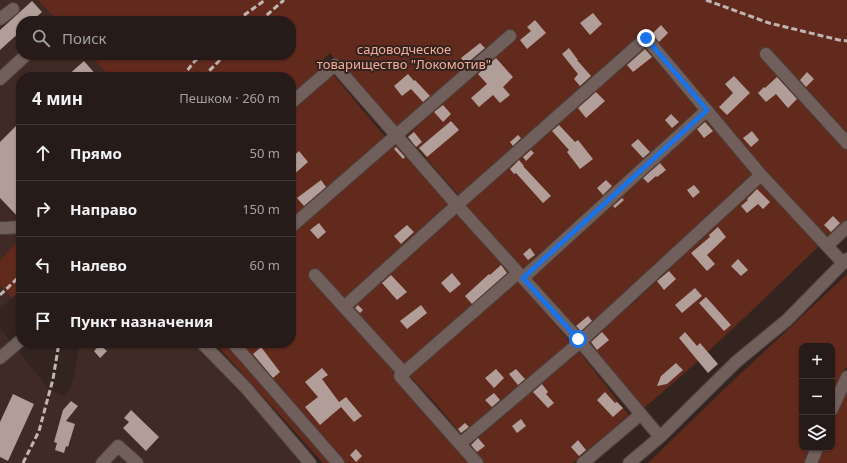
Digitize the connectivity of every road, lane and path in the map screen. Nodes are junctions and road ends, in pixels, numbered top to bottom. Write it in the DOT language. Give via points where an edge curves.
graph roads {
  1 [pos="13,9"];
  2 [pos="0,20"];
  3 [pos="510,36"];
  4 [pos="766,54"];
  5 [pos="21,60"];
  6 [pos="0,79"];
  7 [pos="296,99"];
  8 [pos="707,110"];
  9 [pos="396,135"];
  10 [pos="847,143"];
  11 [pos="761,175"];
  12 [pos="457,205"];
  13 [pos="296,223"];
  14 [pos="16,227"];
  15 [pos="847,227"];
  16 [pos="0,228"];
  17 [pos="827,246"];
  18 [pos="845,261"];
  19 [pos="315,275"];
  20 [pos="521,276"];
  21 [pos="344,307"];
  22 [pos="580,342"];
  23 [pos="16,344"];
  24 [pos="207,348"];
  25 [pos="237,348"];
  26 [pos="0,358"];
  27 [pos="404,373"];
  28 [pos="847,377"];
  29 [pos="835,403"];
  30 [pos="641,414"];
  31 [pos="660,438"];
  32 [pos="460,444"];
  33 [pos="816,451"];
  34 [pos="102,463"];
  35 [pos="137,463"];
  36 [pos="310,463"];
  37 [pos="338,463"];
  38 [pos="477,463"];
  39 [pos="583,463"];
  40 [pos="629,463"];
  41 [pos="811,463"];
  1 -- 2 [label="street"];
  3 -- 9 [label="street"];
  4 -- 10 [label="street"];
  5 -- 6 [label="street"];
  7 -- 9 [label="street" via="335,65"];
  8 -- 11 [label="street"];
  8 -- 12 [label="street" via="646,38"];
  8 -- 20 [label="street"];
  9 -- 12 [label="street"];
  9 -- 13 [label="street"];
  11 -- 17 [label="street"];
  11 -- 22 [label="street"];
  12 -- 20 [label="street"];
  12 -- 21 [label="street"];
  14 -- 16 [label="street"];
  15 -- 17 [label="street"];
  17 -- 18 [label="street"];
  18 -- 31 [label="street" via="787,320 736,362"];
  19 -- 21 [label="street"];
  20 -- 22 [label="street"];
  20 -- 27 [label="street"];
  21 -- 27 [label="street"];
  22 -- 30 [label="street"];
  22 -- 32 [label="street"];
  23 -- 26 [label="street"];
  24 -- 36 [label="street" via="246,388"];
  25 -- 37 [label="street"];
  27 -- 32 [label="street" via="400,376"];
  28 -- 29 [label="street"];
  30 -- 31 [label="street"];
  30 -- 39 [label="street"];
  31 -- 40 [label="street"];
  32 -- 38 [label="street"];
  33 -- 41 [label="street"];
  34 -- 35 [label="street" via="118,446"];
}
